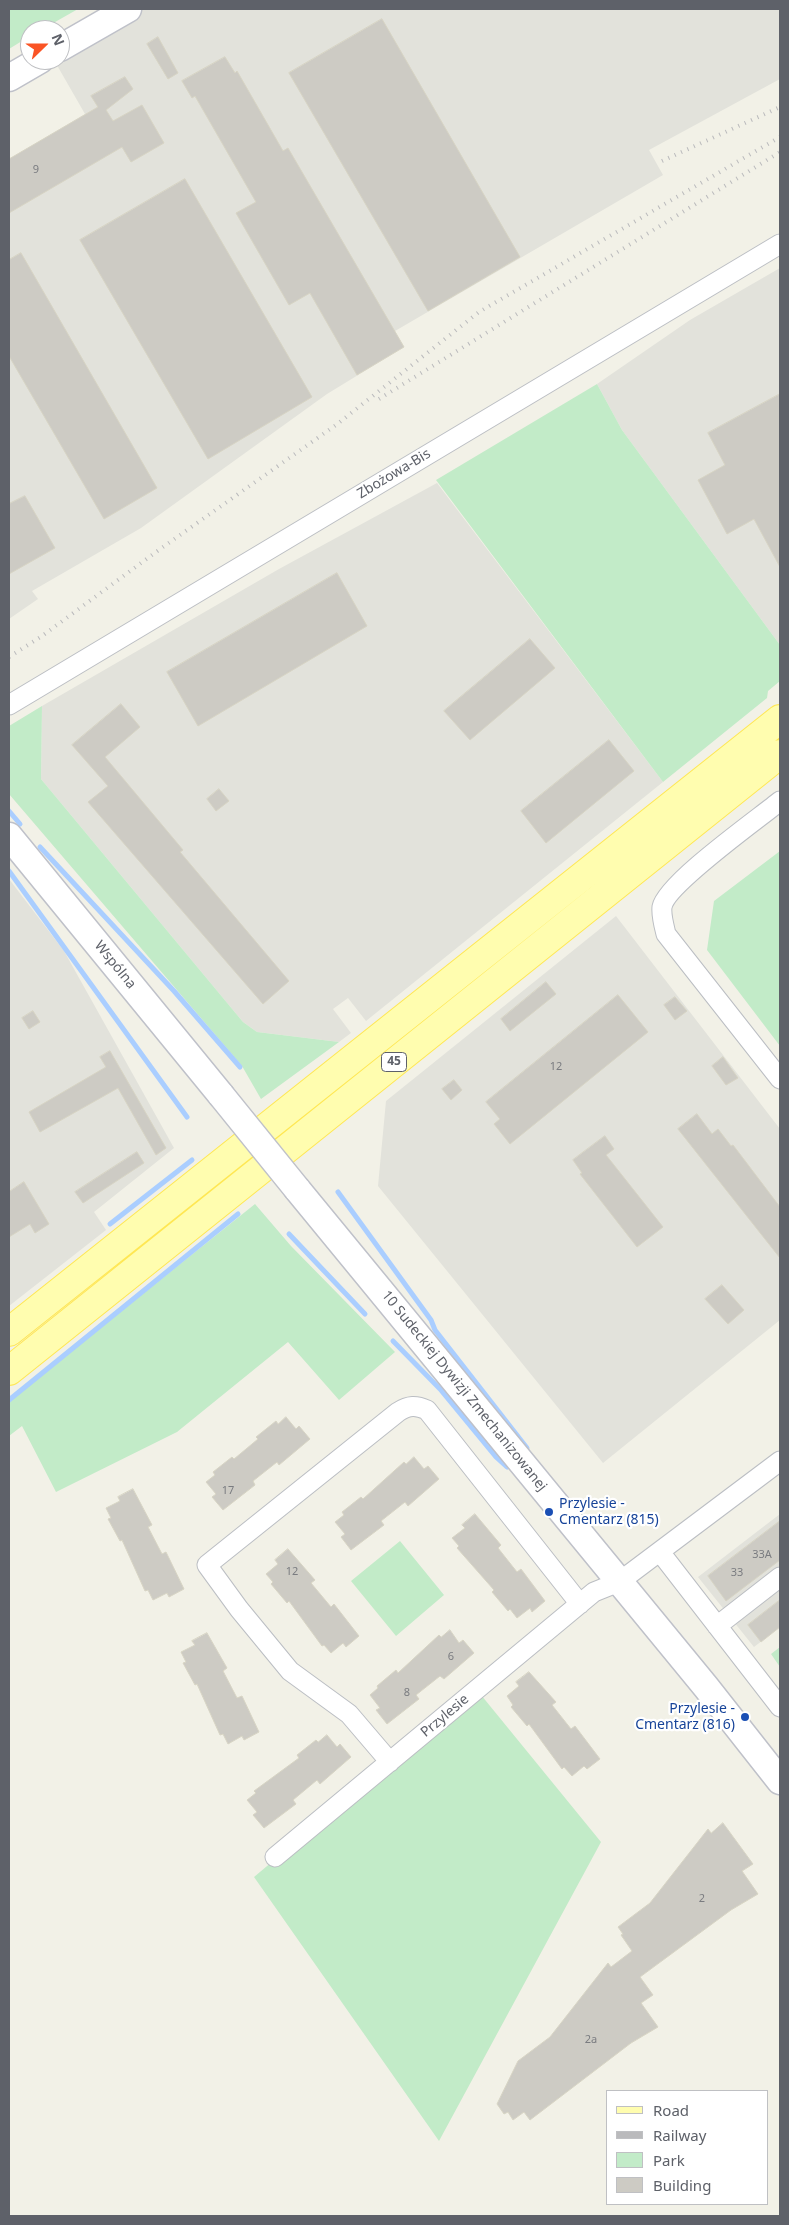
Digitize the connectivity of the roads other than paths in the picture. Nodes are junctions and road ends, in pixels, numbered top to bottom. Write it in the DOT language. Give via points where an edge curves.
graph roads {
  1 [pos="128,9"];
  2 [pos="70,42"];
  3 [pos="23,70"];
  4 [pos="9,78"];
  5 [pos="780,244"];
  6 [pos="9,705"];
  7 [pos="780,719"];
  8 [pos="780,754"];
  9 [pos="780,801"];
  10 [pos="9,836"];
  11 [pos="780,1079"];
  12 [pos="221,1095"];
  13 [pos="9,1332"];
  14 [pos="9,1371"];
  15 [pos="780,1461"];
  16 [pos="660,1552"];
  17 [pos="780,1577"];
  18 [pos="619,1582"];
  19 [pos="580,1604"];
  20 [pos="717,1626"];
  21 [pos="780,1706"];
  22 [pos="390,1762"];
  23 [pos="780,1781"];
  24 [pos="275,1857"];
  1 -- 2 [label="street"];
  3 -- 4 [label="street"];
  5 -- 6 [label="street, Zbożowa-Bis"];
  7 -- 13 [label="main road, 45"];
  8 -- 14 [label="main road, 45"];
  9 -- 11 [label="street" via="684,877 662,906 666,934"];
  10 -- 12 [label="street, Wspólna"];
  12 -- 18 [label="street, 10 Sudeckiej Dywizji Zmechanizowanej, bridge"];
  15 -- 16 [label="street, Przylesie"];
  16 -- 18 [label="street, Przylesie"];
  16 -- 20 [label="street"];
  17 -- 20 [label="street"];
  18 -- 19 [label="street, Przylesie" via="594,1592"];
  18 -- 23 [label="street, 10 Sudeckiej Dywizji Zmechanizowanej"];
  19 -- 22 [label="street, Przylesie"];
  19 -- 22 [label="street" via="428,1410 419,1406 398,1412 206,1565 290,1671 349,1714"];
  20 -- 21 [label="street"];
  22 -- 24 [label="street, Przylesie"];
}
